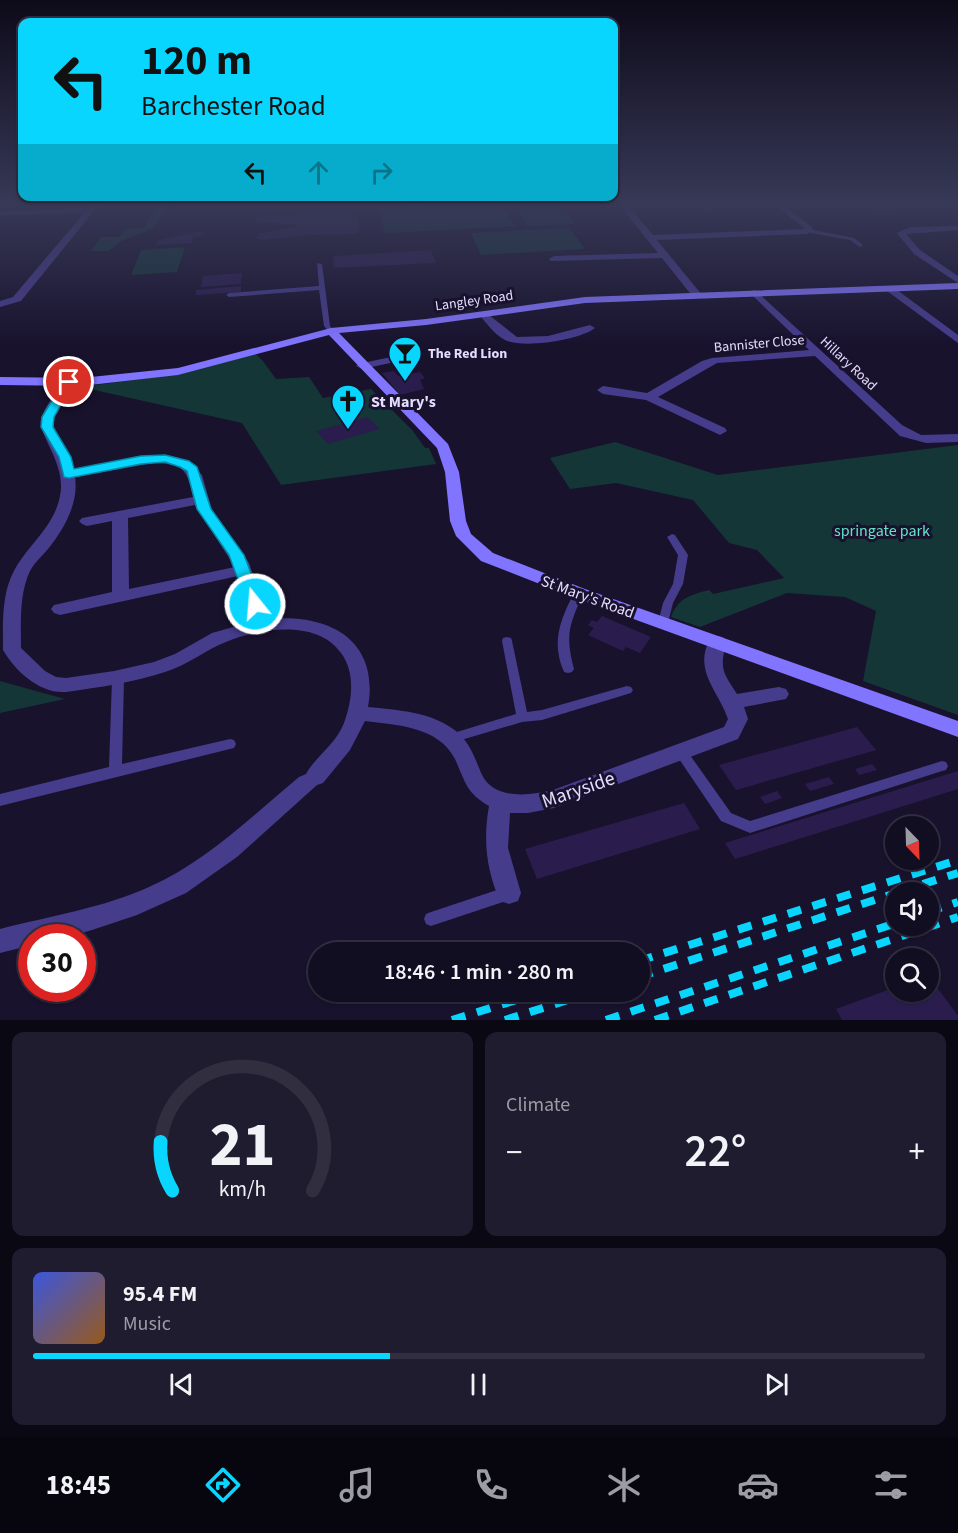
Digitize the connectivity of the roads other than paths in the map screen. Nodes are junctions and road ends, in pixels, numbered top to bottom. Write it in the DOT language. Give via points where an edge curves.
graph roads {
  1 [pos="58,250"];
  2 [pos="660,250"];
  3 [pos="916,250"];
  4 [pos="664,255"];
  5 [pos="554,259"];
  6 [pos="319,264"];
  7 [pos="958,280"];
  8 [pos="958,286"];
  9 [pos="322,288"];
  10 [pos="890,289"];
  11 [pos="755,293"];
  12 [pos="229,295"];
  13 [pos="697,295"];
  14 [pos="0,304"];
  15 [pos="484,314"];
  16 [pos="590,328"];
  17 [pos="331,331"];
  18 [pos="958,340"];
  19 [pos="816,353"];
  20 [pos="410,356"];
  21 [pos="362,366"];
  22 [pos="0,381"];
  23 [pos="69,382"];
  24 [pos="603,390"];
  25 [pos="650,397"];
  26 [pos="720,431"];
  27 [pos="958,438"];
  28 [pos="69,474"];
  29 [pos="201,500"];
  30 [pos="120,515"];
  31 [pos="87,521"];
  32 [pos="672,537"];
  33 [pos="244,570"];
  34 [pos="579,593"];
  35 [pos="121,596"];
  36 [pos="60,609"];
  37 [pos="663,623"];
  38 [pos="261,625"];
  39 [pos="507,641"];
  40 [pos="717,642"];
  41 [pos="568,669"];
  42 [pos="118,679"];
  43 [pos="627,690"];
  44 [pos="779,694"];
  45 [pos="732,702"];
  46 [pos="358,714"];
  47 [pos="522,717"];
  48 [pos="958,729"];
  49 [pos="451,738"];
  50 [pos="230,744"];
  51 [pos="681,752"];
  52 [pos="942,766"];
  53 [pos="115,771"];
  54 [pos="0,800"];
  55 [pos="501,803"];
  56 [pos="510,893"];
  57 [pos="431,919"];
  58 [pos="0,941"];
  1 -- 14 [label="street" via="17,299"];
  2 -- 4 [label="street"];
  3 -- 7 [label="street"];
  4 -- 5 [label="street"];
  4 -- 13 [label="street"];
  6 -- 9 [label="lane"];
  8 -- 10 [label="street, Langley Road"];
  9 -- 12 [label="lane"];
  9 -- 17 [label="lane"];
  10 -- 11 [label="street, Langley Road"];
  10 -- 18 [label="street"];
  11 -- 13 [label="street, Langley Road"];
  11 -- 19 [label="street, Hillary Road"];
  13 -- 15 [label="street, Langley Road" via="585,300"];
  15 -- 16 [label="street" via="509,338 522,342"];
  15 -- 17 [label="street, Langley Road"];
  17 -- 21 [label="street, St Mary's Road"];
  17 -- 23 [label="street, Langley Road" via="178,371"];
  19 -- 25 [label="street, Bannister Close" via="716,360"];
  19 -- 27 [label="street, Hillary Road" via="909,437 929,441"];
  20 -- 21 [label="street"];
  21 -- 34 [label="street, St Mary's Road" via="443,447 450,462 458,521 464,536 488,557"];
  22 -- 23 [label="street, Langley Road"];
  23 -- 28 [label="street" via="48,417 47,427 65,457"];
  24 -- 25 [label="street"];
  25 -- 26 [label="street"];
  28 -- 29 [label="street" via="165,458 193,470"];
  28 -- 42 [label="street" via="62,514 21,571 11,610 12,650 32,673 58,685"];
  29 -- 30 [label="street"];
  29 -- 33 [label="street"];
  30 -- 31 [label="street"];
  30 -- 35 [label="street"];
  32 -- 37 [label="lane" via="683,555 678,584"];
  33 -- 35 [label="street"];
  33 -- 38 [label="street"];
  34 -- 37 [label="street, St Mary's Road"];
  34 -- 41 [label="lane" via="563,626"];
  35 -- 36 [label="street"];
  37 -- 40 [label="street, St Mary's Road"];
  38 -- 42 [label="street" via="218,639 172,663"];
  38 -- 46 [label="street" via="299,624 324,629 346,642 362,683"];
  39 -- 47 [label="lane"];
  40 -- 45 [label="street" via="713,673"];
  40 -- 48 [label="street, St Mary's Road"];
  42 -- 53 [label="lane"];
  43 -- 47 [label="lane" via="542,715"];
  44 -- 45 [label="street"];
  45 -- 51 [label="street, Maryside" via="738,719 731,733"];
  46 -- 49 [label="street" via="430,726"];
  46 -- 58 [label="street" via="338,754 311,780 240,841 178,885 134,905"];
  47 -- 49 [label="lane"];
  49 -- 55 [label="street" via="476,785"];
  50 -- 53 [label="lane"];
  51 -- 52 [label="lane" via="726,817 750,827"];
  51 -- 55 [label="street, Maryside" via="554,799 526,806"];
  53 -- 54 [label="lane"];
  55 -- 56 [label="street" via="495,833 497,861"];
  56 -- 57 [label="lane"];
}
